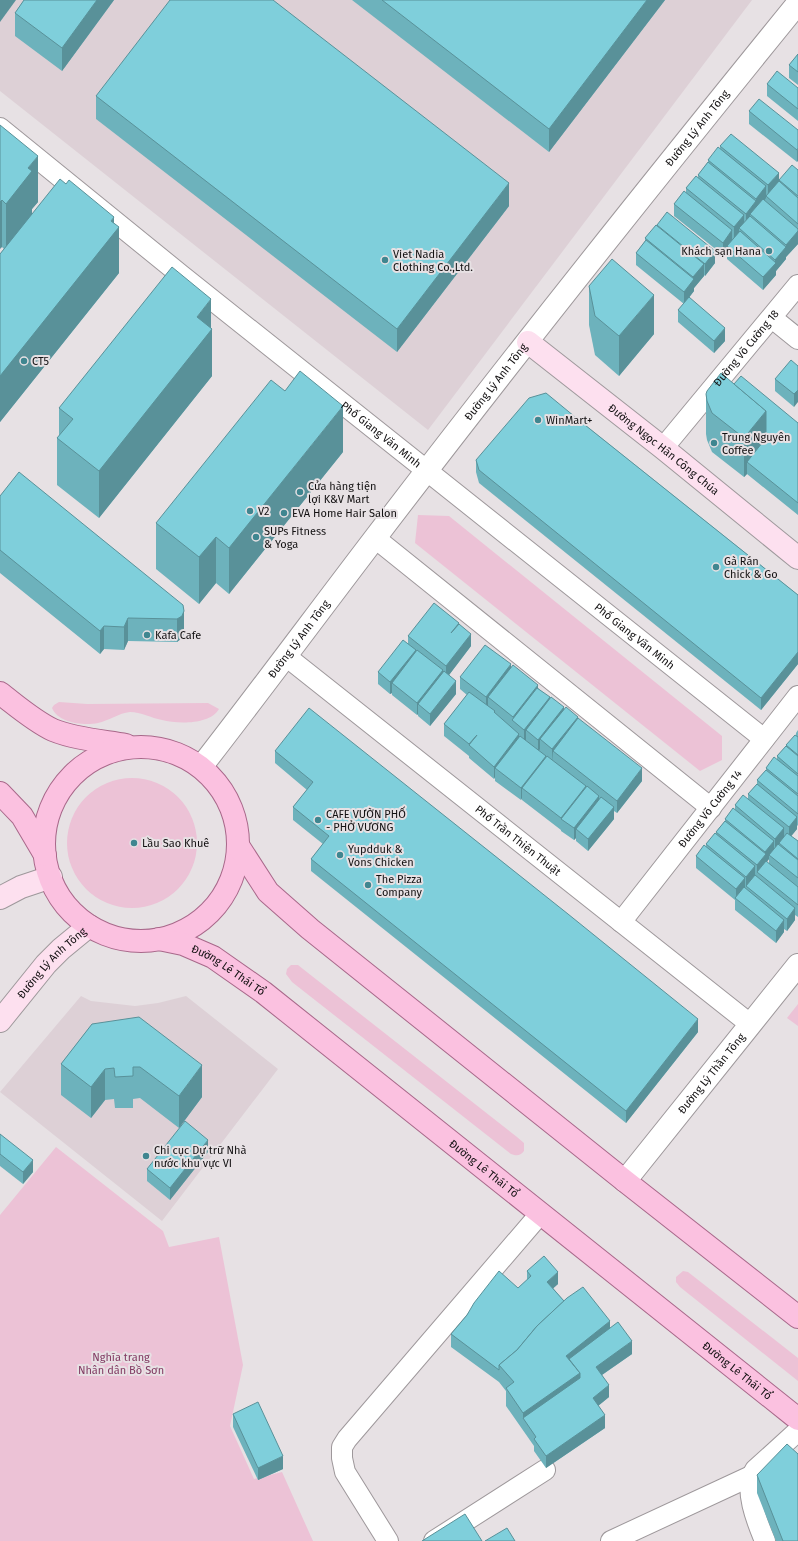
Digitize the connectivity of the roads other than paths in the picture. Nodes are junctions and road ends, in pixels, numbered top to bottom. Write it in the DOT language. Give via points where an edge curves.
graph roads {
  1 [pos="798,3"];
  2 [pos="0,128"];
  3 [pos="798,285"];
  4 [pos="772,318"];
  5 [pos="798,339"];
  6 [pos="528,342"];
  7 [pos="664,448"];
  8 [pos="428,470"];
  9 [pos="375,538"];
  10 [pos="798,558"];
  11 [pos="287,657"];
  12 [pos="0,693"];
  13 [pos="798,696"];
  14 [pos="764,739"];
  15 [pos="135,746"];
  16 [pos="201,767"];
  17 [pos="0,793"];
  18 [pos="711,808"];
  19 [pos="239,847"];
  20 [pos="45,855"];
  21 [pos="51,877"];
  22 [pos="0,898"];
  23 [pos="621,922"];
  24 [pos="89,926"];
  25 [pos="159,940"];
  26 [pos="798,965"];
  27 [pos="0,1021"];
  28 [pos="750,1024"];
  29 [pos="626,1182"];
  30 [pos="540,1214"];
  31 [pos="798,1317"];
  32 [pos="798,1419"];
  33 [pos="798,1431"];
  34 [pos="545,1470"];
  35 [pos="751,1476"];
  36 [pos="388,1541"];
  37 [pos="434,1541"];
  38 [pos="611,1541"];
  39 [pos="765,1541"];
  1 -- 6 [label="street, Đường Lý Anh Tông"];
  2 -- 8 [label="street, Phố Giang Văn Minh"];
  3 -- 4 [label="street, Đường Võ Cường 18"];
  4 -- 5 [label="street"];
  4 -- 7 [label="street, Đường Võ Cường 18"];
  6 -- 7 [label="main road, Đường Ngọc Hân Công Chúa"];
  6 -- 8 [label="street, Đường Lý Anh Tông"];
  7 -- 10 [label="main road, Đường Ngọc Hân Công Chúa"];
  8 -- 9 [label="street, Đường Lý Anh Tông"];
  8 -- 14 [label="street, Phố Giang Văn Minh"];
  9 -- 11 [label="street, Đường Lý Anh Tông"];
  9 -- 18 [label="street"];
  11 -- 16 [label="street, Đường Lý Anh Tông"];
  11 -- 23 [label="street, Phố Trần Thiện Thuật"];
  12 -- 15 [label="main road" via="30,716 54,730"];
  13 -- 14 [label="street, Đường Võ Cường 14"];
  14 -- 18 [label="street, Đường Võ Cường 14"];
  15 -- 16 [label="main road" via="170,750"];
  15 -- 20 [label="main road" via="104,753 90,760 67,781 51,808 46,824"];
  16 -- 19 [label="main road" via="217,783 229,802 235,817"];
  17 -- 20 [label="main road" via="22,816"];
  18 -- 23 [label="street, Đường Võ Cường 14"];
  19 -- 25 [label="main road" via="233,876 220,902 187,930"];
  19 -- 29 [label="main road" via="275,900"];
  20 -- 21 [label="main road"];
  21 -- 22 [label="main road" via="21,887"];
  21 -- 24 [label="main road" via="64,903"];
  23 -- 28 [label="street, Phố Trần Thiện Thuật"];
  24 -- 25 [label="main road" via="119,938"];
  24 -- 27 [label="main road, Đường Lý Anh Tông" via="46,964"];
  25 -- 30 [label="main road, Đường Lê Thái Tổ" via="183,944 213,957 263,992"];
  26 -- 28 [label="street, Đường Lý Thần Tông"];
  28 -- 29 [label="street, Đường Lý Thần Tông"];
  29 -- 31 [label="main road"];
  30 -- 32 [label="main road, Đường Lê Thái Tổ"];
  30 -- 36 [label="street" via="342,1447 346,1472"];
  33 -- 35 [label="street"];
  34 -- 37 [label="street"];
  35 -- 38 [label="street"];
  35 -- 39 [label="street" via="752,1502"];
}
